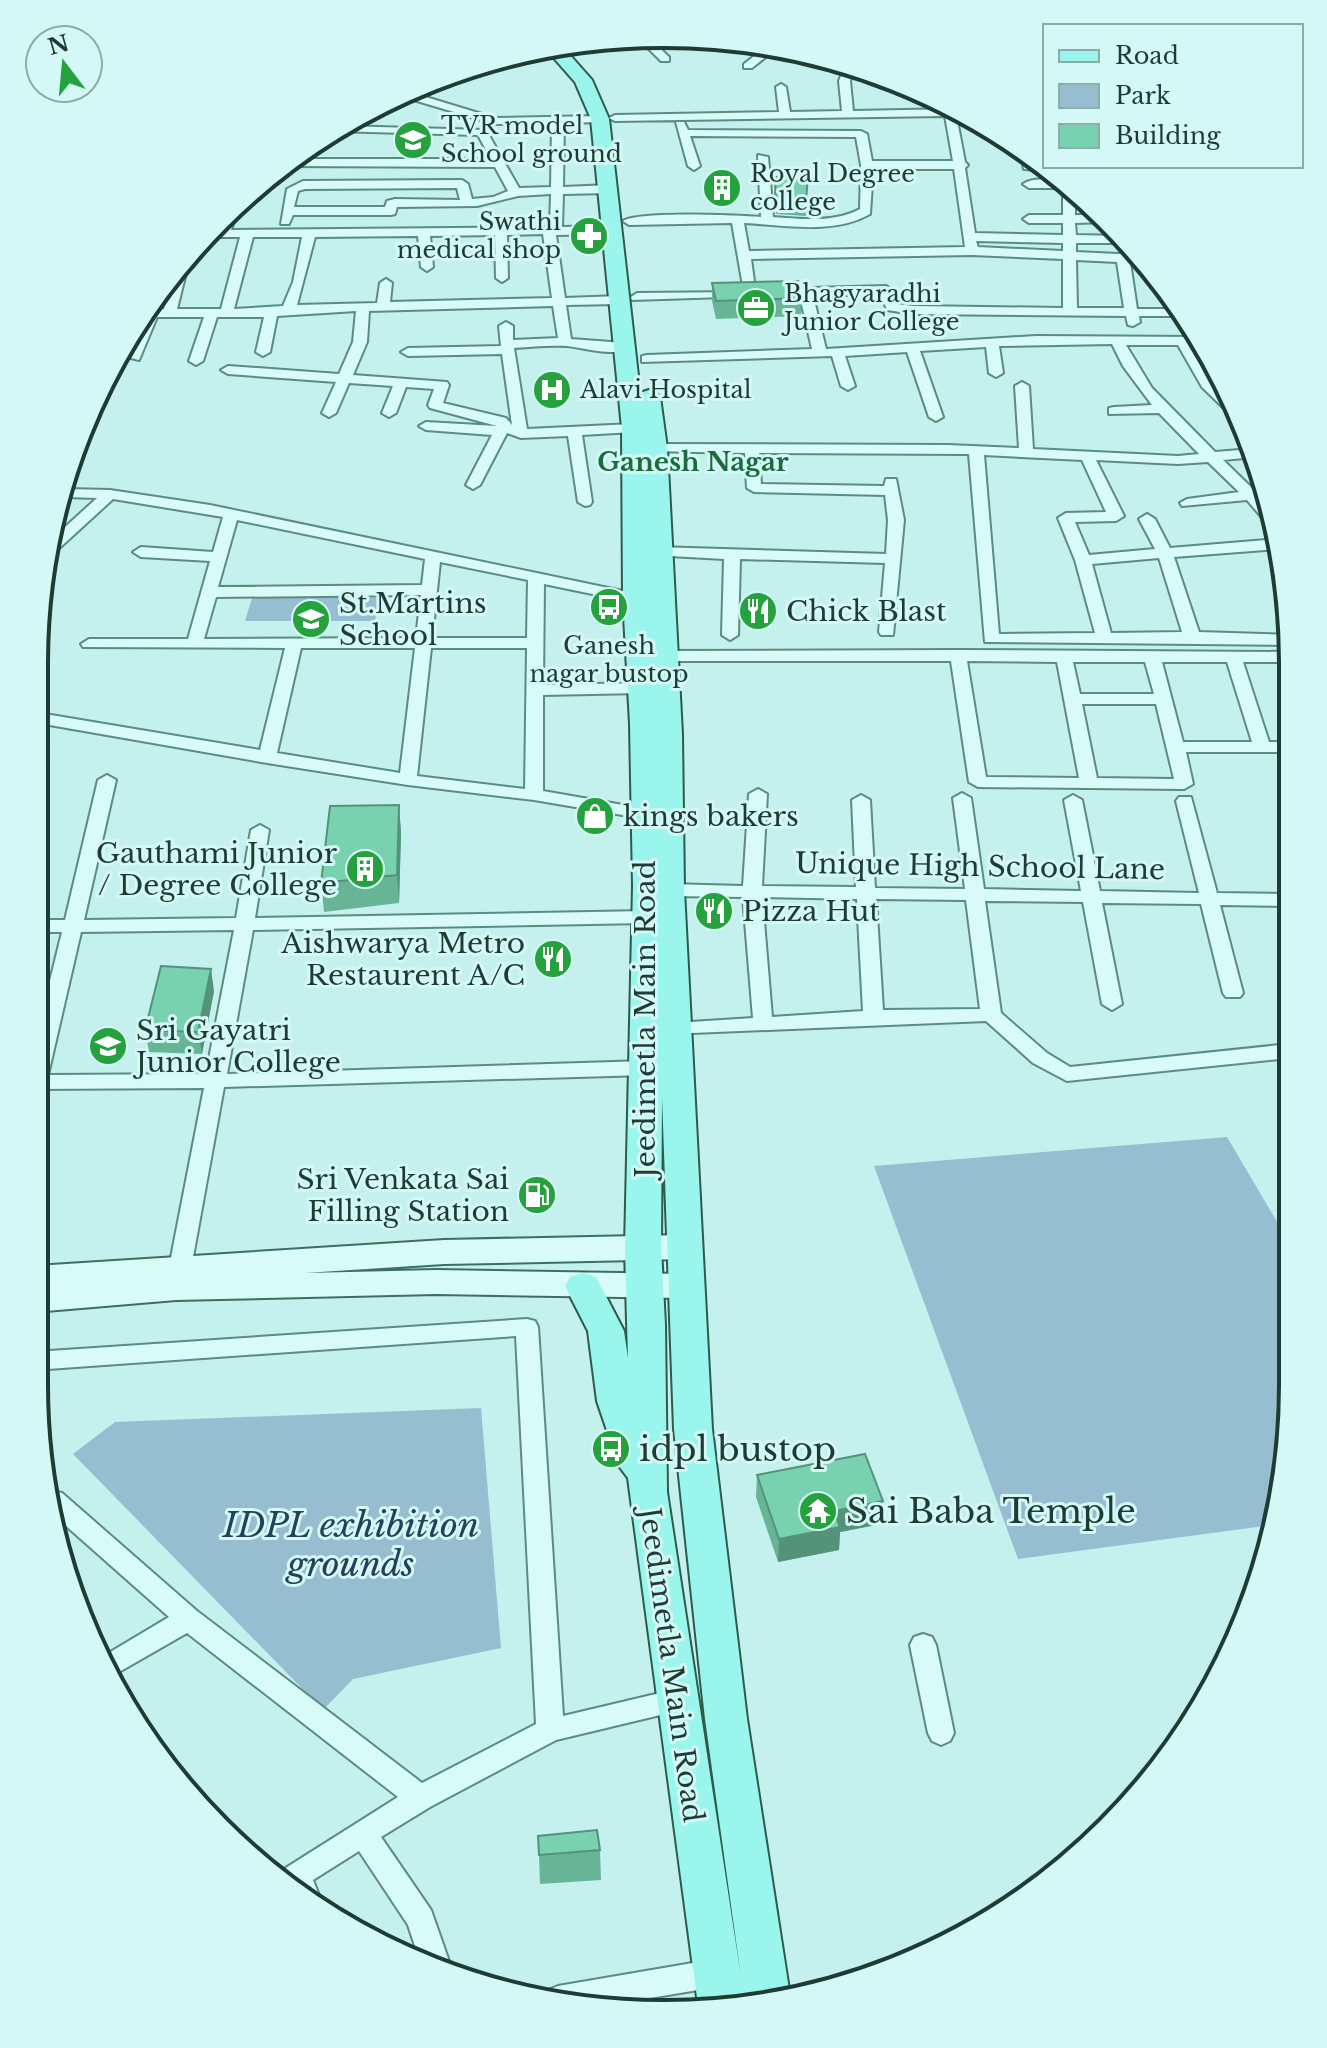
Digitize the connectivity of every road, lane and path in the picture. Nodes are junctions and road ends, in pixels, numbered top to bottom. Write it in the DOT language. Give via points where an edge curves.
graph roads {
  1 [pos="655,48"];
  2 [pos="577,54"];
  3 [pos="761,56"];
  4 [pos="562,57"];
  5 [pos="665,59"];
  6 [pos="748,66"];
  7 [pos="845,76"];
  8 [pos="781,87"];
  9 [pos="419,99"];
  10 [pos="938,112"];
  11 [pos="848,113"];
  12 [pos="785,115"];
  13 [pos="678,116"];
  14 [pos="558,119"];
  15 [pos="607,119"];
  16 [pos="952,120"];
  17 [pos="357,129"];
  18 [pos="683,133"];
  19 [pos="762,157"];
  20 [pos="306,163"];
  21 [pos="501,163"];
  22 [pos="867,165"];
  23 [pos="962,165"];
  24 [pos="694,166"];
  25 [pos="1029,184"];
  26 [pos="1049,184"];
  27 [pos="610,189"];
  28 [pos="555,191"];
  29 [pos="515,192"];
  30 [pos="467,202"];
  31 [pos="1068,202"];
  32 [pos="287,211"];
  33 [pos="737,219"];
  34 [pos="1029,219"];
  35 [pos="1068,219"];
  36 [pos="1089,219"];
  37 [pos="767,220"];
  38 [pos="620,226"];
  39 [pos="552,231"];
  40 [pos="282,233"];
  41 [pos="501,233"];
  42 [pos="223,234"];
  43 [pos="309,234"];
  44 [pos="424,234"];
  45 [pos="247,235"];
  46 [pos="1069,239"];
  47 [pos="1110,240"];
  48 [pos="970,244"];
  49 [pos="743,255"];
  50 [pos="1069,256"];
  51 [pos="1123,259"];
  52 [pos="1127,259"];
  53 [pos="427,267"];
  54 [pos="502,278"];
  55 [pos="386,283"];
  56 [pos="176,288"];
  57 [pos="751,293"];
  58 [pos="806,293"];
  59 [pos="628,298"];
  60 [pos="558,302"];
  61 [pos="363,307"];
  62 [pos="383,307"];
  63 [pos="289,309"];
  64 [pos="212,311"];
  65 [pos="159,312"];
  66 [pos="170,312"];
  67 [pos="227,312"];
  68 [pos="1070,312"];
  69 [pos="1130,312"];
  70 [pos="271,313"];
  71 [pos="1169,313"];
  72 [pos="506,326"];
  73 [pos="1116,339"];
  74 [pos="1139,340"];
  75 [pos="140,341"];
  76 [pos="1183,341"];
  77 [pos="1187,341"];
  78 [pos="565,342"];
  79 [pos="992,344"];
  80 [pos="507,347"];
  81 [pos="912,347"];
  82 [pos="263,352"];
  83 [pos="408,352"];
  84 [pos="837,352"];
  85 [pos="635,353"];
  86 [pos="820,353"];
  87 [pos="134,357"];
  88 [pos="196,361"];
  89 [pos="228,370"];
  90 [pos="996,373"];
  91 [pos="346,378"];
  92 [pos="401,382"];
  93 [pos="848,386"];
  94 [pos="1022,386"];
  95 [pos="1217,394"];
  96 [pos="1164,409"];
  97 [pos="1114,411"];
  98 [pos="329,413"];
  99 [pos="389,413"];
  100 [pos="936,417"];
  101 [pos="426,426"];
  102 [pos="633,428"];
  103 [pos="503,429"];
  104 [pos="575,433"];
  105 [pos="521,434"];
  106 [pos="655,448"];
  107 [pos="752,449"];
  108 [pos="976,451"];
  109 [pos="1026,452"];
  110 [pos="1242,455"];
  111 [pos="1087,456"];
  112 [pos="1215,459"];
  113 [pos="77,480"];
  114 [pos="473,485"];
  115 [pos="1253,488"];
  116 [pos="72,493"];
  117 [pos="89,494"];
  118 [pos="110,494"];
  119 [pos="1255,495"];
  120 [pos="585,502"];
  121 [pos="1187,503"];
  122 [pos="231,514"];
  123 [pos="1147,519"];
  124 [pos="61,539"];
  125 [pos="1267,545"];
  126 [pos="141,552"];
  127 [pos="657,552"];
  128 [pos="1165,553"];
  129 [pos="732,555"];
  130 [pos="219,557"];
  131 [pos="433,558"];
  132 [pos="893,559"];
  133 [pos="1083,560"];
  134 [pos="536,579"];
  135 [pos="430,590"];
  136 [pos="208,592"];
  137 [pos="636,598"];
  138 [pos="887,632"];
  139 [pos="730,635"];
  140 [pos="1192,637"];
  141 [pos="1104,638"];
  142 [pos="1278,640"];
  143 [pos="535,643"];
  144 [pos="89,644"];
  145 [pos="425,644"];
  146 [pos="194,645"];
  147 [pos="294,645"];
  148 [pos="958,655"];
  149 [pos="1152,655"];
  150 [pos="662,656"];
  151 [pos="1064,656"];
  152 [pos="1233,656"];
  153 [pos="1279,657"];
  154 [pos="641,688"];
  155 [pos="537,690"];
  156 [pos="1072,699"];
  157 [pos="1162,699"];
  158 [pos="655,718"];
  159 [pos="48,720"];
  160 [pos="1176,747"];
  161 [pos="1262,747"];
  162 [pos="1279,747"];
  163 [pos="267,758"];
  164 [pos="107,780"];
  165 [pos="408,780"];
  166 [pos="1089,783"];
  167 [pos="758,794"];
  168 [pos="534,795"];
  169 [pos="962,798"];
  170 [pos="861,800"];
  171 [pos="1073,800"];
  172 [pos="1185,801"];
  173 [pos="646,814"];
  174 [pos="260,830"];
  175 [pos="669,890"];
  176 [pos="752,890"];
  177 [pos="865,893"];
  178 [pos="977,897"];
  179 [pos="1092,897"];
  180 [pos="1208,898"];
  181 [pos="1279,900"];
  182 [pos="647,917"];
  183 [pos="245,924"];
  184 [pos="48,926"];
  185 [pos="73,926"];
  186 [pos="1233,993"];
  187 [pos="1112,1004"];
  188 [pos="991,1015"];
  189 [pos="873,1017"];
  190 [pos="763,1024"];
  191 [pos="675,1029"];
  192 [pos="48,1031"];
  193 [pos="1279,1052"];
  194 [pos="646,1068"];
  195 [pos="214,1081"];
  196 [pos="48,1082"];
  197 [pos="684,1266"];
  198 [pos="180,1268"];
  199 [pos="643,1268"];
  200 [pos="48,1277"];
  201 [pos="583,1286"];
  202 [pos="48,1299"];
  203 [pos="48,1360"];
  204 [pos="647,1492"];
  205 [pos="60,1506"];
  206 [pos="188,1619"];
  207 [pos="923,1645"];
  208 [pos="114,1663"];
  209 [pos="677,1700"];
  210 [pos="550,1730"];
  211 [pos="941,1733"];
  212 [pos="420,1798"];
  213 [pos="363,1834"];
  214 [pos="302,1882"];
  215 [pos="432,1955"];
  216 [pos="718,1988"];
  217 [pos="766,1991"];
  218 [pos="601,1997"];
  1 -- 5 [label="street"];
  2 -- 15 [label="main road, Jeedimetla Main Road" via="613,104"];
  3 -- 6 [label="street"];
  4 -- 15 [label="main road, Jeedimetla Main Road"];
  7 -- 11 [label="street"];
  8 -- 12 [label="street"];
  9 -- 14 [label="street" via="483,119"];
  10 -- 11 [label="street"];
  11 -- 12 [label="street"];
  12 -- 13 [label="street"];
  13 -- 15 [label="street"];
  13 -- 18 [label="street"];
  14 -- 15 [label="street"];
  14 -- 28 [label="street"];
  15 -- 27 [label="main road, Jeedimetla Main Road"];
  15 -- 38 [label="main road, Jeedimetla Main Road"];
  16 -- 23 [label="street"];
  17 -- 21 [label="street" via="482,132"];
  18 -- 22 [label="street" via="852,132 864,137"];
  18 -- 24 [label="street"];
  19 -- 37 [label="street"];
  20 -- 21 [label="street"];
  21 -- 29 [label="street"];
  22 -- 23 [label="street"];
  22 -- 37 [label="street" via="862,215"];
  23 -- 48 [label="street"];
  25 -- 26 [label="street"];
  27 -- 28 [label="street"];
  27 -- 38 [label="main road, Jeedimetla Main Road"];
  28 -- 29 [label="street"];
  28 -- 39 [label="street"];
  29 -- 30 [label="street" via="504,200"];
  30 -- 32 [label="street" via="395,203 391,211"];
  30 -- 32 [label="street" via="462,184 303,185 293,189"];
  31 -- 35 [label="street"];
  32 -- 40 [label="street"];
  33 -- 37 [label="street"];
  33 -- 38 [label="street"];
  33 -- 49 [label="street"];
  34 -- 35 [label="street"];
  35 -- 36 [label="street"];
  35 -- 46 [label="street"];
  38 -- 39 [label="street"];
  38 -- 59 [label="main road, Jeedimetla Main Road"];
  39 -- 41 [label="street"];
  39 -- 60 [label="street"];
  40 -- 43 [label="street"];
  40 -- 45 [label="street"];
  41 -- 44 [label="street"];
  41 -- 54 [label="street"];
  42 -- 45 [label="street"];
  43 -- 44 [label="street"];
  43 -- 63 [label="street"];
  44 -- 53 [label="street"];
  45 -- 67 [label="street"];
  46 -- 47 [label="street"];
  46 -- 48 [label="street"];
  46 -- 50 [label="street"];
  48 -- 49 [label="street"];
  48 -- 50 [label="street"];
  49 -- 57 [label="street"];
  50 -- 51 [label="street"];
  50 -- 68 [label="street"];
  51 -- 52 [label="street"];
  51 -- 69 [label="street"];
  55 -- 62 [label="street"];
  56 -- 66 [label="street"];
  57 -- 58 [label="street"];
  57 -- 59 [label="street"];
  58 -- 68 [label="street" via="886,290 892,307 913,310"];
  58 -- 86 [label="street"];
  59 -- 60 [label="street"];
  59 -- 85 [label="main road, Jeedimetla Main Road"];
  60 -- 62 [label="street"];
  60 -- 78 [label="street"];
  61 -- 62 [label="street"];
  61 -- 63 [label="street"];
  61 -- 91 [label="street" via="360,342"];
  63 -- 70 [label="street"];
  64 -- 66 [label="street"];
  64 -- 67 [label="street"];
  64 -- 88 [label="street"];
  65 -- 66 [label="street"];
  67 -- 70 [label="street"];
  68 -- 69 [label="street"];
  69 -- 71 [label="street"];
  69 -- 74 [label="street"];
  70 -- 82 [label="street"];
  72 -- 80 [label="street"];
  73 -- 74 [label="street"];
  73 -- 79 [label="street"];
  73 -- 96 [label="street" via="1139,384"];
  74 -- 76 [label="street"];
  75 -- 87 [label="street"];
  76 -- 77 [label="street"];
  76 -- 95 [label="street"];
  78 -- 80 [label="street"];
  78 -- 85 [label="street"];
  79 -- 81 [label="street"];
  79 -- 90 [label="street"];
  80 -- 83 [label="street"];
  80 -- 105 [label="street"];
  81 -- 84 [label="street"];
  81 -- 100 [label="street"];
  84 -- 86 [label="street"];
  84 -- 93 [label="street"];
  85 -- 86 [label="street"];
  85 -- 102 [label="main road, Jeedimetla Main Road"];
  85 -- 106 [label="main road, Jeedimetla Main Road"];
  89 -- 91 [label="street"];
  91 -- 92 [label="street"];
  91 -- 98 [label="street"];
  92 -- 99 [label="street"];
  92 -- 103 [label="street" via="442,385 435,405 501,421"];
  94 -- 109 [label="street"];
  96 -- 97 [label="street"];
  96 -- 112 [label="street"];
  101 -- 103 [label="street"];
  102 -- 104 [label="street"];
  102 -- 137 [label="main road, Jeedimetla Main Road"];
  103 -- 105 [label="street"];
  103 -- 114 [label="street"];
  104 -- 105 [label="street"];
  104 -- 120 [label="street"];
  106 -- 107 [label="street"];
  106 -- 127 [label="main road, Jeedimetla Main Road"];
  107 -- 108 [label="street"];
  107 -- 132 [label="street" via="754,488 891,487 896,520"];
  108 -- 109 [label="street"];
  108 -- 141 [label="street" via="991,639"];
  109 -- 111 [label="street"];
  110 -- 112 [label="street"];
  111 -- 112 [label="street"];
  111 -- 133 [label="street" via="1116,516 1066,518"];
  112 -- 115 [label="street"];
  113 -- 117 [label="street"];
  116 -- 117 [label="street"];
  117 -- 118 [label="street"];
  118 -- 122 [label="street"];
  118 -- 124 [label="street"];
  119 -- 121 [label="street"];
  122 -- 130 [label="street"];
  122 -- 131 [label="street"];
  123 -- 128 [label="street"];
  125 -- 128 [label="street"];
  126 -- 130 [label="street"];
  127 -- 129 [label="street"];
  127 -- 150 [label="main road, Jeedimetla Main Road"];
  128 -- 133 [label="street"];
  128 -- 140 [label="street"];
  129 -- 132 [label="street"];
  129 -- 139 [label="street"];
  130 -- 136 [label="street"];
  131 -- 134 [label="street"];
  131 -- 135 [label="street"];
  132 -- 138 [label="street"];
  133 -- 141 [label="street"];
  134 -- 137 [label="street"];
  134 -- 143 [label="street"];
  135 -- 136 [label="street"];
  135 -- 145 [label="street"];
  136 -- 146 [label="street"];
  137 -- 154 [label="main road, Jeedimetla Main Road"];
  140 -- 141 [label="street"];
  140 -- 142 [label="street"];
  143 -- 145 [label="street"];
  143 -- 155 [label="street"];
  144 -- 146 [label="street"];
  145 -- 147 [label="street"];
  145 -- 165 [label="street"];
  146 -- 147 [label="street"];
  147 -- 163 [label="street"];
  148 -- 150 [label="street"];
  148 -- 151 [label="street"];
  148 -- 166 [label="street" via="978,782"];
  149 -- 151 [label="street"];
  149 -- 152 [label="street"];
  149 -- 157 [label="street"];
  150 -- 158 [label="main road, Jeedimetla Main Road"];
  151 -- 156 [label="street"];
  152 -- 153 [label="street"];
  152 -- 161 [label="street"];
  154 -- 155 [label="street"];
  154 -- 158 [label="main road, Jeedimetla Main Road"];
  155 -- 168 [label="street"];
  156 -- 157 [label="street"];
  156 -- 166 [label="street"];
  157 -- 160 [label="street"];
  158 -- 173 [label="main road, Jeedimetla Main Road"];
  158 -- 175 [label="main road, Jeedimetla Main Road"];
  159 -- 163 [label="street"];
  160 -- 161 [label="street"];
  160 -- 166 [label="street" via="1184,784"];
  161 -- 162 [label="street"];
  163 -- 165 [label="street"];
  164 -- 185 [label="street"];
  165 -- 168 [label="street"];
  167 -- 176 [label="street"];
  168 -- 173 [label="street"];
  169 -- 178 [label="street"];
  170 -- 177 [label="street"];
  171 -- 179 [label="street"];
  172 -- 180 [label="street"];
  173 -- 182 [label="main road, Jeedimetla Main Road"];
  174 -- 183 [label="street"];
  175 -- 176 [label="street, Unique High School Lane"];
  175 -- 191 [label="main road, Jeedimetla Main Road"];
  176 -- 177 [label="street, Unique High School Lane"];
  176 -- 190 [label="street"];
  177 -- 178 [label="street, Unique High School Lane"];
  177 -- 189 [label="street"];
  178 -- 179 [label="street, Unique High School Lane"];
  178 -- 188 [label="street"];
  179 -- 180 [label="street, Unique High School Lane"];
  179 -- 187 [label="street"];
  180 -- 181 [label="street, Unique High School Lane"];
  180 -- 186 [label="street"];
  182 -- 183 [label="street"];
  182 -- 194 [label="main road, Jeedimetla Main Road"];
  183 -- 185 [label="street"];
  183 -- 195 [label="street"];
  184 -- 185 [label="street"];
  185 -- 192 [label="street"];
  188 -- 189 [label="street"];
  188 -- 193 [label="street" via="1067,1074"];
  189 -- 190 [label="street"];
  190 -- 191 [label="street"];
  191 -- 197 [label="main road, Jeedimetla Main Road"];
  194 -- 195 [label="street"];
  194 -- 199 [label="main road, Jeedimetla Main Road"];
  195 -- 196 [label="street"];
  195 -- 198 [label="street"];
  197 -- 199 [label="street"];
  197 -- 217 [label="main road, Jeedimetla Main Road" via="693,1429 722,1688"];
  198 -- 199 [label="street" via="444,1252"];
  198 -- 200 [label="street"];
  199 -- 201 [label="street"];
  199 -- 204 [label="main road, Jeedimetla Main Road"];
  201 -- 202 [label="street" via="436,1282 176,1288"];
  201 -- 204 [label="main road" via="606,1331 616,1401"];
  203 -- 210 [label="street" via="527,1327"];
  204 -- 209 [label="main road, Jeedimetla Main Road"];
  205 -- 206 [label="street"];
  206 -- 208 [label="street"];
  206 -- 212 [label="street"];
  207 -- 211 [label="street"];
  209 -- 210 [label="street"];
  209 -- 216 [label="main road, Jeedimetla Main Road"];
  210 -- 212 [label="street"];
  212 -- 213 [label="street"];
  213 -- 214 [label="street"];
  213 -- 215 [label="street" via="421,1919"];
  216 -- 218 [label="street"];
}
